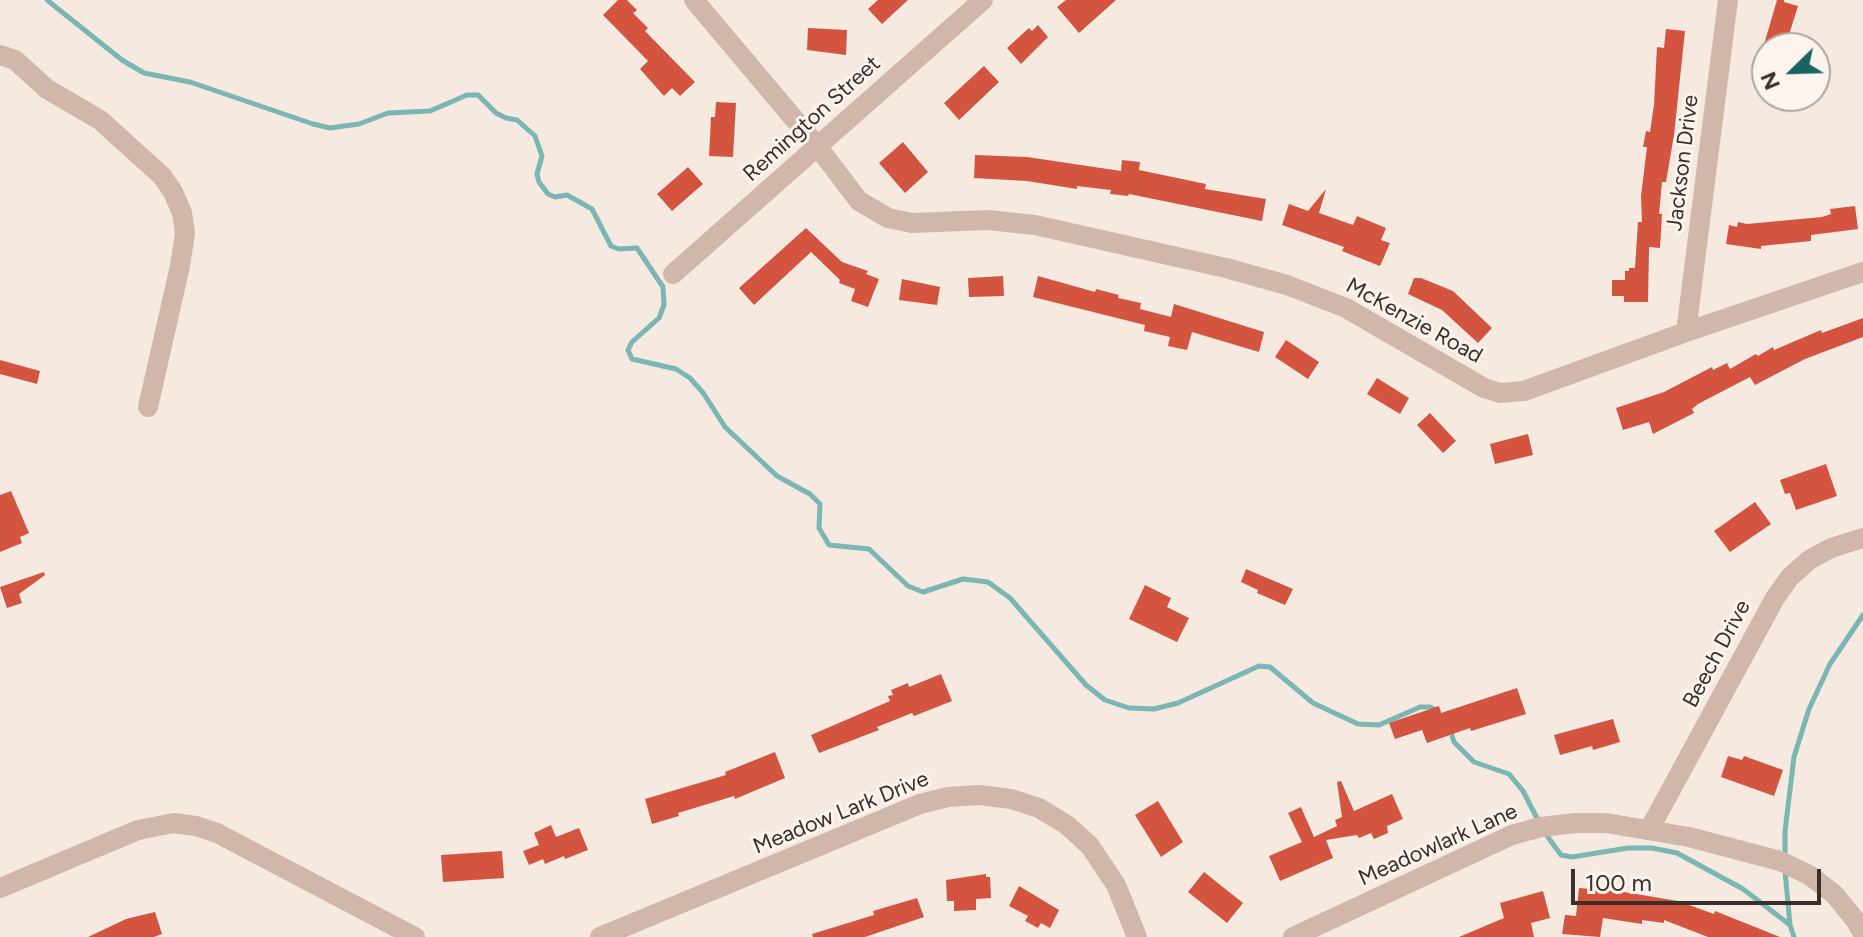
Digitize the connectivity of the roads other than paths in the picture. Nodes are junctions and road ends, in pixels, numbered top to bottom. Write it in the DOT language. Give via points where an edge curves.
graph roads {
  1 [pos="694,0"];
  2 [pos="983,0"];
  3 [pos="1728,0"];
  4 [pos="0,55"];
  5 [pos="817,146"];
  6 [pos="1863,272"];
  7 [pos="673,274"];
  8 [pos="1686,332"];
  9 [pos="148,407"];
  10 [pos="1863,538"];
  11 [pos="1649,830"];
  12 [pos="0,888"];
  13 [pos="1863,934"];
  14 [pos="415,937"];
  15 [pos="600,937"];
  16 [pos="1137,937"];
  17 [pos="1293,937"];
  1 -- 5 [label="street, McKenzie Road"];
  2 -- 5 [label="street, Remington Street"];
  3 -- 8 [label="street, Jackson Drive"];
  4 -- 9 [label="street" via="100,120 162,176 182,213 180,266"];
  5 -- 7 [label="street, Remington Street"];
  5 -- 8 [label="street, McKenzie Road" via="859,201 888,218 1035,225 1287,285 1346,308 1500,393 1524,391"];
  6 -- 8 [label="street, McKenzie Road"];
  10 -- 11 [label="street, Beech Drive" via="1809,560 1782,587"];
  11 -- 13 [label="street, Meadowlark Lane" via="1780,861 1809,875 1834,894"];
  11 -- 17 [label="street, Meadowlark Lane" via="1575,823 1512,835"];
  12 -- 14 [label="street" via="138,830 174,823 217,833"];
  15 -- 16 [label="street, Meadow Lark Drive" via="920,804 979,795 1039,808 1067,825 1090,846 1116,885"];
}
